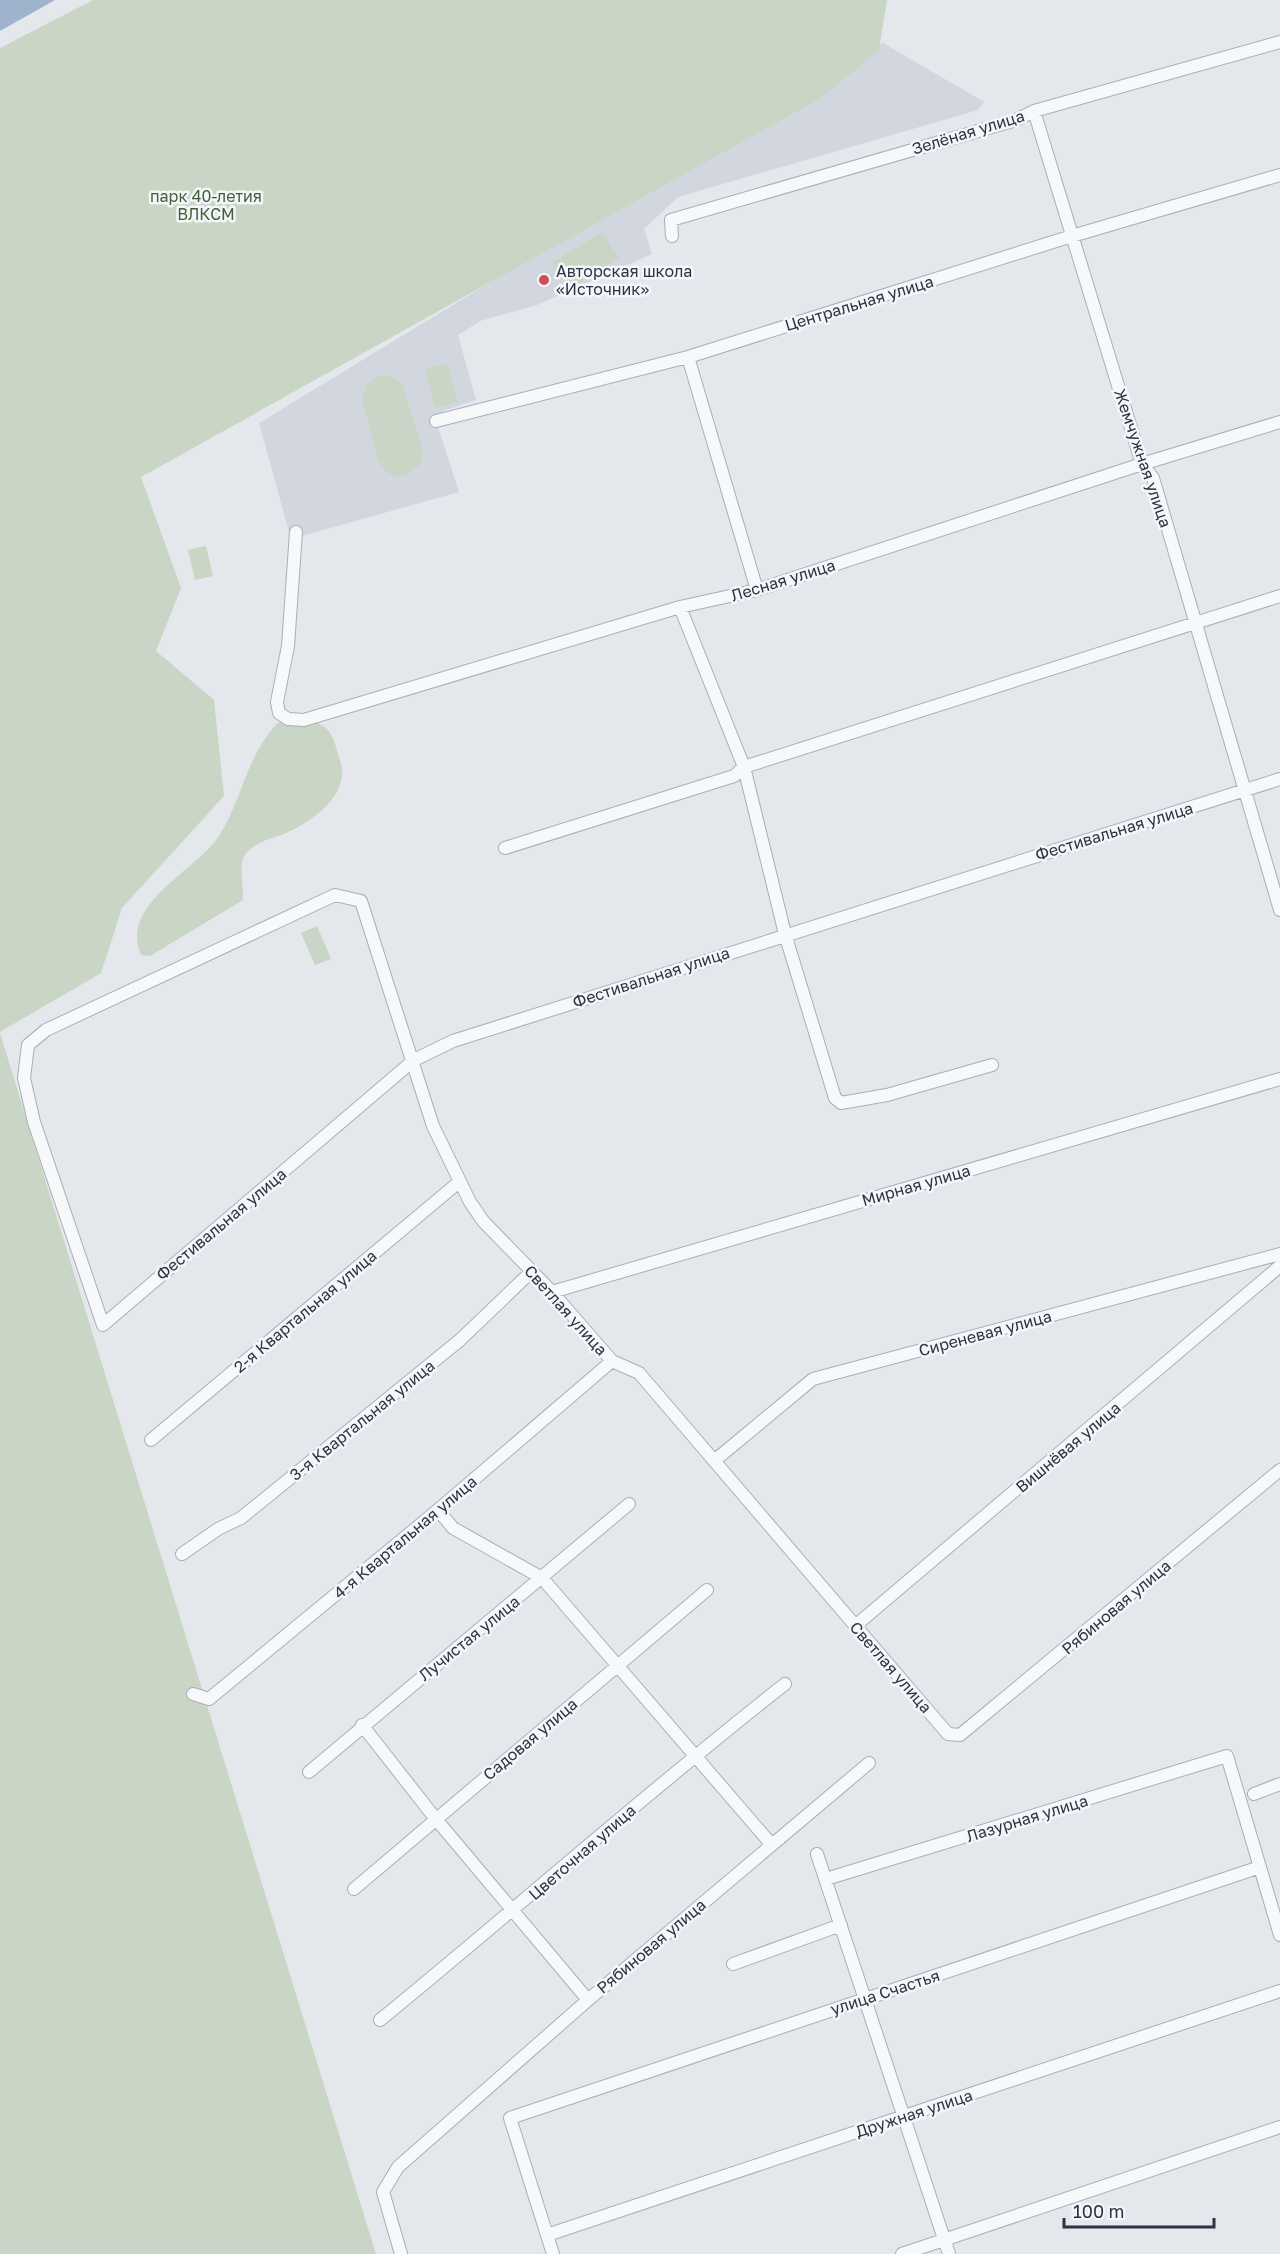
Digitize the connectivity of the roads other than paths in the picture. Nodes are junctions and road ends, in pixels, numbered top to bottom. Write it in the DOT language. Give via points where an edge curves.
graph roads {
  1 [pos="1280,42"];
  2 [pos="1034,111"];
  3 [pos="1280,175"];
  4 [pos="672,236"];
  5 [pos="1072,236"];
  6 [pos="688,357"];
  7 [pos="436,421"];
  8 [pos="1280,422"];
  9 [pos="1142,464"];
  10 [pos="296,532"];
  11 [pos="757,590"];
  12 [pos="1280,596"];
  13 [pos="680,607"];
  14 [pos="1195,624"];
  15 [pos="744,767"];
  16 [pos="1280,779"];
  17 [pos="1245,790"];
  18 [pos="505,848"];
  19 [pos="1280,910"];
  20 [pos="785,934"];
  21 [pos="414,1060"];
  22 [pos="992,1065"];
  23 [pos="1280,1079"];
  24 [pos="459,1182"];
  25 [pos="1280,1254"];
  26 [pos="1280,1266"];
  27 [pos="531,1272"];
  28 [pos="552,1292"];
  29 [pos="103,1325"];
  30 [pos="612,1361"];
  31 [pos="151,1440"];
  32 [pos="714,1461"];
  33 [pos="1280,1470"];
  34 [pos="629,1504"];
  35 [pos="438,1510"];
  36 [pos="182,1554"];
  37 [pos="542,1578"];
  38 [pos="708,1590"];
  39 [pos="855,1626"];
  40 [pos="618,1665"];
  41 [pos="785,1684"];
  42 [pos="193,1694"];
  43 [pos="362,1725"];
  44 [pos="948,1734"];
  45 [pos="694,1755"];
  46 [pos="869,1763"];
  47 [pos="309,1772"];
  48 [pos="1280,1784"];
  49 [pos="1254,1794"];
  50 [pos="435,1818"];
  51 [pos="771,1844"];
  52 [pos="817,1854"];
  53 [pos="1260,1867"];
  54 [pos="826,1879"];
  55 [pos="354,1889"];
  56 [pos="513,1911"];
  57 [pos="841,1925"];
  58 [pos="1280,1935"];
  59 [pos="733,1964"];
  60 [pos="1280,1991"];
  61 [pos="865,1999"];
  62 [pos="588,2000"];
  63 [pos="380,2020"];
  64 [pos="904,2116"];
  65 [pos="1280,2127"];
  66 [pos="548,2235"];
  67 [pos="944,2240"];
  68 [pos="401,2254"];
  69 [pos="553,2254"];
  70 [pos="902,2254"];
  71 [pos="949,2254"];
  1 -- 2 [label="street, Зелёная улица"];
  2 -- 4 [label="street, Зелёная улица" via="1016,120 671,220"];
  2 -- 5 [label="street, Жемчужная улица"];
  3 -- 5 [label="street, Центральная улица"];
  5 -- 6 [label="street, Центральная улица"];
  5 -- 9 [label="street, Жемчужная улица"];
  6 -- 7 [label="street, Центральная улица"];
  6 -- 11 [label="street"];
  8 -- 9 [label="street, Лесная улица"];
  9 -- 11 [label="street, Лесная улица"];
  9 -- 14 [label="street, Жемчужная улица" via="1153,478"];
  10 -- 13 [label="street, Лесная улица" via="288,646 277,702 277,709 288,719 319,717"];
  11 -- 13 [label="street, Лесная улица"];
  12 -- 14 [label="street"];
  13 -- 15 [label="street"];
  14 -- 15 [label="street"];
  14 -- 17 [label="street, Жемчужная улица"];
  15 -- 18 [label="street" via="734,776"];
  15 -- 20 [label="street"];
  16 -- 17 [label="street, Фестивальная улица"];
  17 -- 19 [label="street, Жемчужная улица"];
  17 -- 20 [label="street, Фестивальная улица"];
  20 -- 21 [label="street, Фестивальная улица" via="453,1041"];
  20 -- 22 [label="street" via="834,1098 841,1103 887,1095"];
  21 -- 24 [label="street, Светлая улица" via="433,1126"];
  21 -- 29 [label="street, Фестивальная улица"];
  21 -- 29 [label="street, Светлая улица" via="361,901 335,895 46,1030 28,1046 24,1078 34,1122"];
  23 -- 28 [label="street, Мирная улица"];
  24 -- 27 [label="street, Светлая улица" via="483,1221"];
  24 -- 31 [label="street, 2-я Квартальная улица"];
  25 -- 32 [label="street, Сиреневая улица" via="813,1379"];
  26 -- 39 [label="street, Вишнёвая улица"];
  27 -- 28 [label="street, Светлая улица"];
  27 -- 36 [label="street, 3-я Квартальная улица" via="460,1340 250,1511"];
  28 -- 30 [label="street, Светлая улица"];
  30 -- 32 [label="street, Светлая улица" via="639,1373"];
  30 -- 35 [label="street, 4-я Квартальная улица"];
  32 -- 39 [label="street, Светлая улица"];
  33 -- 44 [label="street, Рябиновая улица" via="960,1735"];
  34 -- 37 [label="street, Лучистая улица"];
  35 -- 37 [label="street" via="453,1528"];
  35 -- 42 [label="street, 4-я Квартальная улица" via="209,1700"];
  37 -- 40 [label="street"];
  37 -- 43 [label="street, Лучистая улица"];
  38 -- 40 [label="street, Садовая улица"];
  39 -- 44 [label="street, Светлая улица"];
  40 -- 45 [label="street"];
  40 -- 50 [label="street, Садовая улица"];
  41 -- 45 [label="street, Цветочная улица"];
  43 -- 47 [label="street, Лучистая улица"];
  43 -- 50 [label="street"];
  45 -- 51 [label="street"];
  45 -- 56 [label="street, Цветочная улица"];
  46 -- 51 [label="street, Рябиновая улица"];
  48 -- 49 [label="street"];
  50 -- 55 [label="street, Садовая улица"];
  50 -- 56 [label="street"];
  51 -- 62 [label="street, Рябиновая улица"];
  52 -- 54 [label="street"];
  53 -- 54 [label="street, Лазурная улица" via="1227,1756"];
  53 -- 58 [label="street"];
  53 -- 61 [label="street, улица Счастья"];
  54 -- 57 [label="street"];
  56 -- 62 [label="street"];
  56 -- 63 [label="street, Цветочная улица"];
  57 -- 59 [label="street"];
  57 -- 61 [label="street"];
  60 -- 64 [label="street, Дружная улица"];
  61 -- 64 [label="street"];
  61 -- 66 [label="street, улица Счастья" via="510,2118"];
  62 -- 68 [label="street, Рябиновая улица" via="398,2167 383,2192"];
  64 -- 66 [label="street, Дружная улица"];
  64 -- 67 [label="street"];
  65 -- 67 [label="street"];
  66 -- 69 [label="street"];
  67 -- 70 [label="street"];
  67 -- 71 [label="street"];
}
